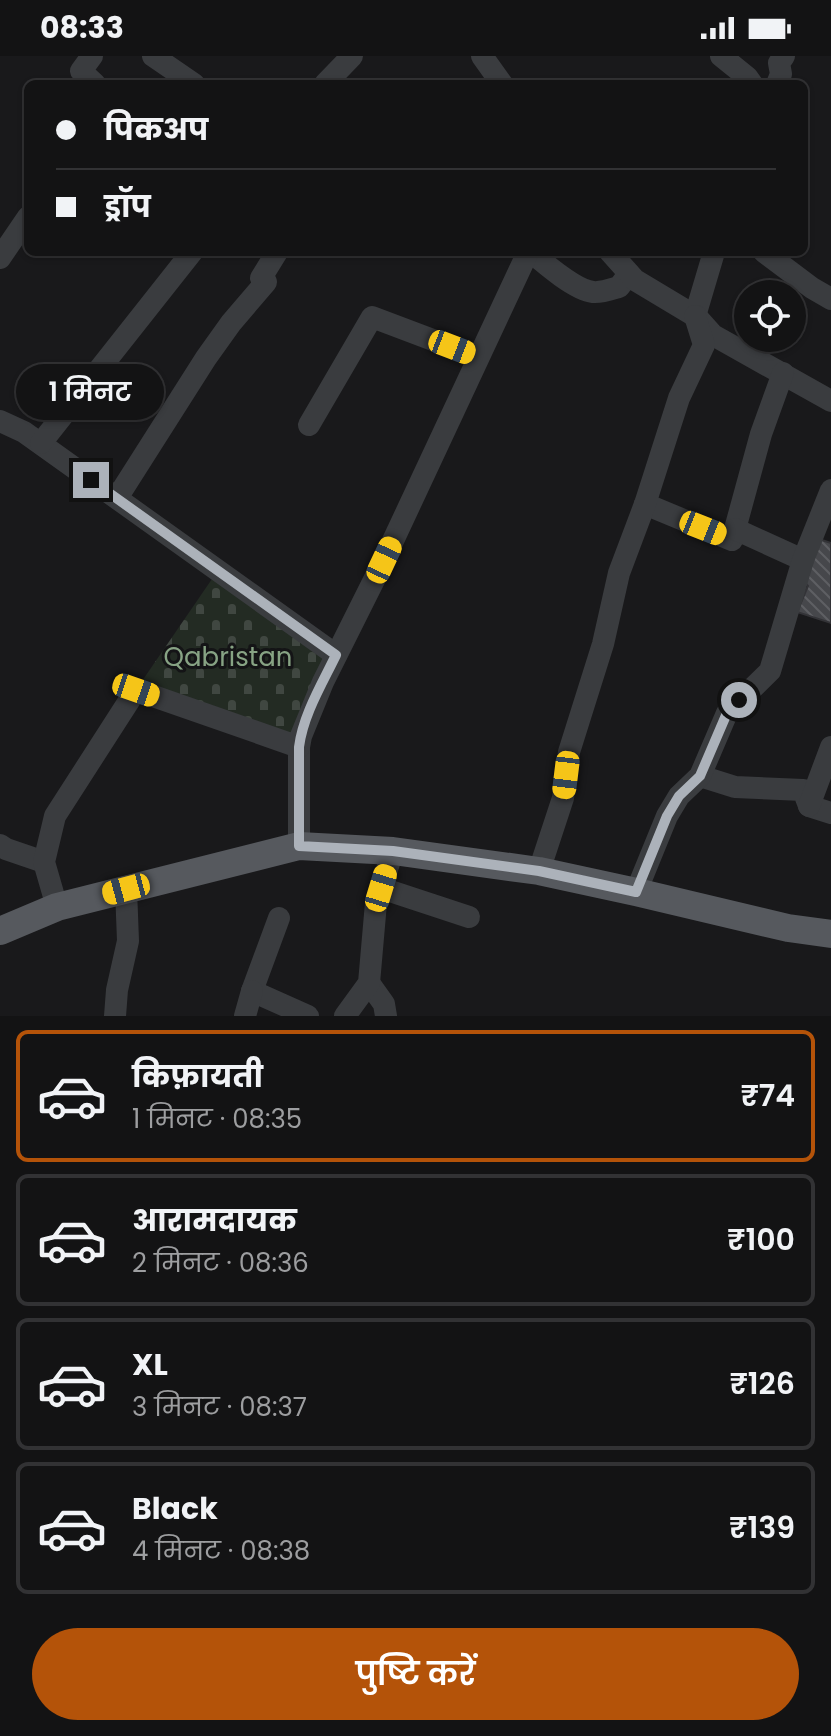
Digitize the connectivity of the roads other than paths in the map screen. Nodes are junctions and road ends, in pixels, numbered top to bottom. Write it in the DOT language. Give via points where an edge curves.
graph roads {
  1 [pos="92,56"];
  2 [pos="153,56"];
  3 [pos="352,56"];
  4 [pos="482,56"];
  5 [pos="721,56"];
  6 [pos="784,56"];
  7 [pos="91,80"];
  8 [pos="188,80"];
  9 [pos="329,80"];
  10 [pos="499,80"];
  11 [pos="749,80"];
  12 [pos="779,80"];
  13 [pos="24,223"];
  14 [pos="189,256"];
  15 [pos="275,256"];
  16 [pos="528,256"];
  17 [pos="535,256"];
  18 [pos="614,256"];
  19 [pos="713,256"];
  20 [pos="769,256"];
  21 [pos="0,258"];
  22 [pos="632,277"];
  23 [pos="831,299"];
  24 [pos="695,316"];
  25 [pos="478,357"];
  26 [pos="783,373"];
  27 [pos="831,401"];
  28 [pos="0,421"];
  29 [pos="309,425"];
  30 [pos="41,443"];
  31 [pos="831,490"];
  32 [pos="117,498"];
  33 [pos="645,504"];
  34 [pos="735,529"];
  35 [pos="803,560"];
  36 [pos="336,655"];
  37 [pos="299,747"];
  38 [pos="831,747"];
  39 [pos="700,776"];
  40 [pos="820,809"];
  41 [pos="0,845"];
  42 [pos="299,846"];
  43 [pos="393,851"];
  44 [pos="44,862"];
  45 [pos="539,871"];
  46 [pos="381,888"];
  47 [pos="126,889"];
  48 [pos="636,892"];
  49 [pos="57,907"];
  50 [pos="469,917"];
  51 [pos="279,918"];
  52 [pos="0,931"];
  53 [pos="831,934"];
  54 [pos="369,983"];
  55 [pos="252,991"];
  56 [pos="115,1016"];
  57 [pos="245,1016"];
  58 [pos="308,1016"];
  59 [pos="345,1016"];
  60 [pos="386,1016"];
  1 -- 7 [label="street" via="81,71"];
  2 -- 8 [label="street"];
  3 -- 9 [label="street"];
  4 -- 10 [label="street"];
  5 -- 11 [label="street"];
  6 -- 12 [label="street"];
  13 -- 21 [label="street"];
  14 -- 30 [label="street"];
  15 -- 32 [label="street" via="261,278 266,282 206,358"];
  16 -- 25 [label="street"];
  17 -- 22 [label="street" via="593,292 619,287"];
  18 -- 22 [label="street"];
  19 -- 24 [label="street"];
  20 -- 23 [label="street"];
  22 -- 24 [label="street"];
  24 -- 26 [label="street" via="713,335"];
  24 -- 33 [label="street" via="704,345 679,398"];
  25 -- 29 [label="street" via="372,317"];
  25 -- 36 [label="street"];
  26 -- 27 [label="street"];
  26 -- 34 [label="street"];
  28 -- 30 [label="street"];
  30 -- 32 [label="street"];
  31 -- 35 [label="street"];
  32 -- 36 [label="street"];
  33 -- 34 [label="street" via="732,540"];
  33 -- 45 [label="street" via="619,573 569,752 563,798"];
  34 -- 35 [label="street"];
  35 -- 39 [label="street" via="770,671 727,713"];
  36 -- 37 [label="street"];
  37 -- 42 [label="street"];
  37 -- 44 [label="street" via="136,690 55,816"];
  38 -- 40 [label="street"];
  39 -- 40 [label="street" via="735,787 803,790"];
  39 -- 48 [label="street" via="667,816"];
  41 -- 44 [label="street"];
  42 -- 43 [label="main road"];
  42 -- 47 [label="main road"];
  43 -- 45 [label="main road"];
  43 -- 46 [label="street"];
  44 -- 49 [label="street"];
  45 -- 48 [label="main road"];
  46 -- 50 [label="street"];
  46 -- 54 [label="street"];
  47 -- 49 [label="main road"];
  47 -- 56 [label="street" via="128,941"];
  48 -- 53 [label="main road"];
  49 -- 52 [label="main road"];
  51 -- 55 [label="street"];
  54 -- 59 [label="street"];
  54 -- 60 [label="street"];
  55 -- 57 [label="street"];
  55 -- 58 [label="street"];
}
